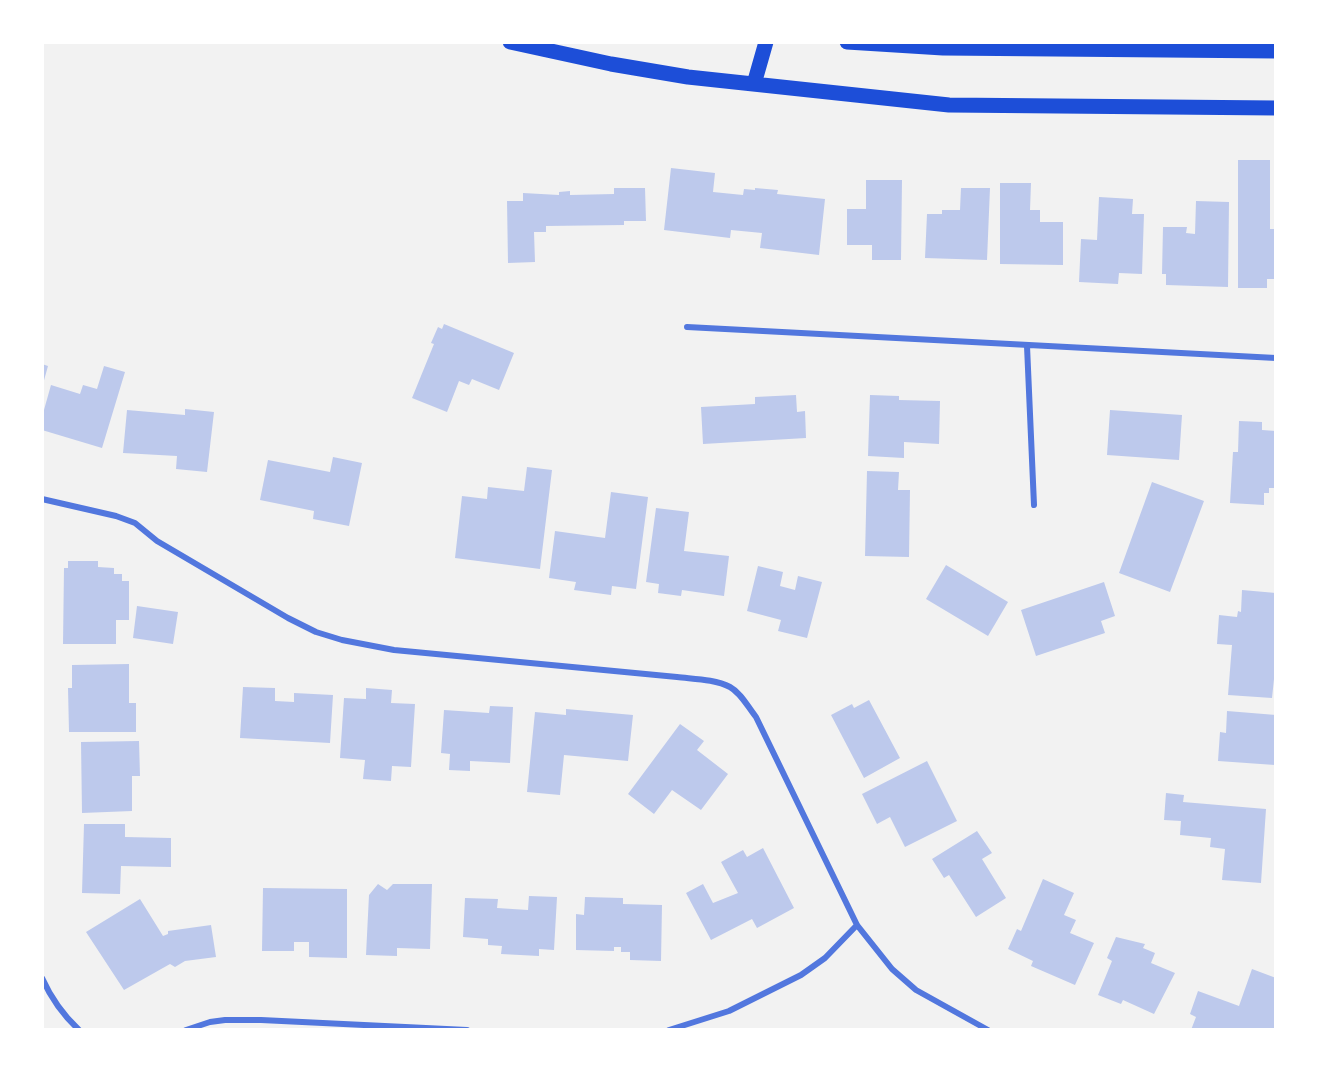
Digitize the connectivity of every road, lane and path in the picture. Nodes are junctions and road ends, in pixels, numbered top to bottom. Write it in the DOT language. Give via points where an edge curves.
graph roads {
  1 [pos="510,42"];
  2 [pos="766,42"];
  3 [pos="847,42"];
  4 [pos="1276,51"];
  5 [pos="754,84"];
  6 [pos="1276,108"];
  7 [pos="687,327"];
  8 [pos="1027,346"];
  9 [pos="1276,358"];
  10 [pos="42,499"];
  11 [pos="1034,505"];
  12 [pos="857,925"];
  13 [pos="42,978"];
  14 [pos="79,1030"];
  15 [pos="186,1030"];
  16 [pos="467,1030"];
  17 [pos="669,1030"];
  18 [pos="988,1030"];
  1 -- 5 [label="main road" via="611,64"];
  2 -- 5 [label="main road"];
  3 -- 4 [label="main road" via="943,48"];
  5 -- 6 [label="main road" via="949,105"];
  7 -- 8 [label="street"];
  8 -- 9 [label="street"];
  8 -- 11 [label="street"];
  10 -- 12 [label="street" via="135,523 157,541 288,618 342,640 394,650 676,677 729,687 756,717"];
  12 -- 17 [label="street" via="825,958 801,975 729,1011"];
  12 -- 18 [label="street" via="892,969 916,990"];
  13 -- 14 [label="street" via="55,1003"];
  15 -- 16 [label="street" via="225,1020"];
}
